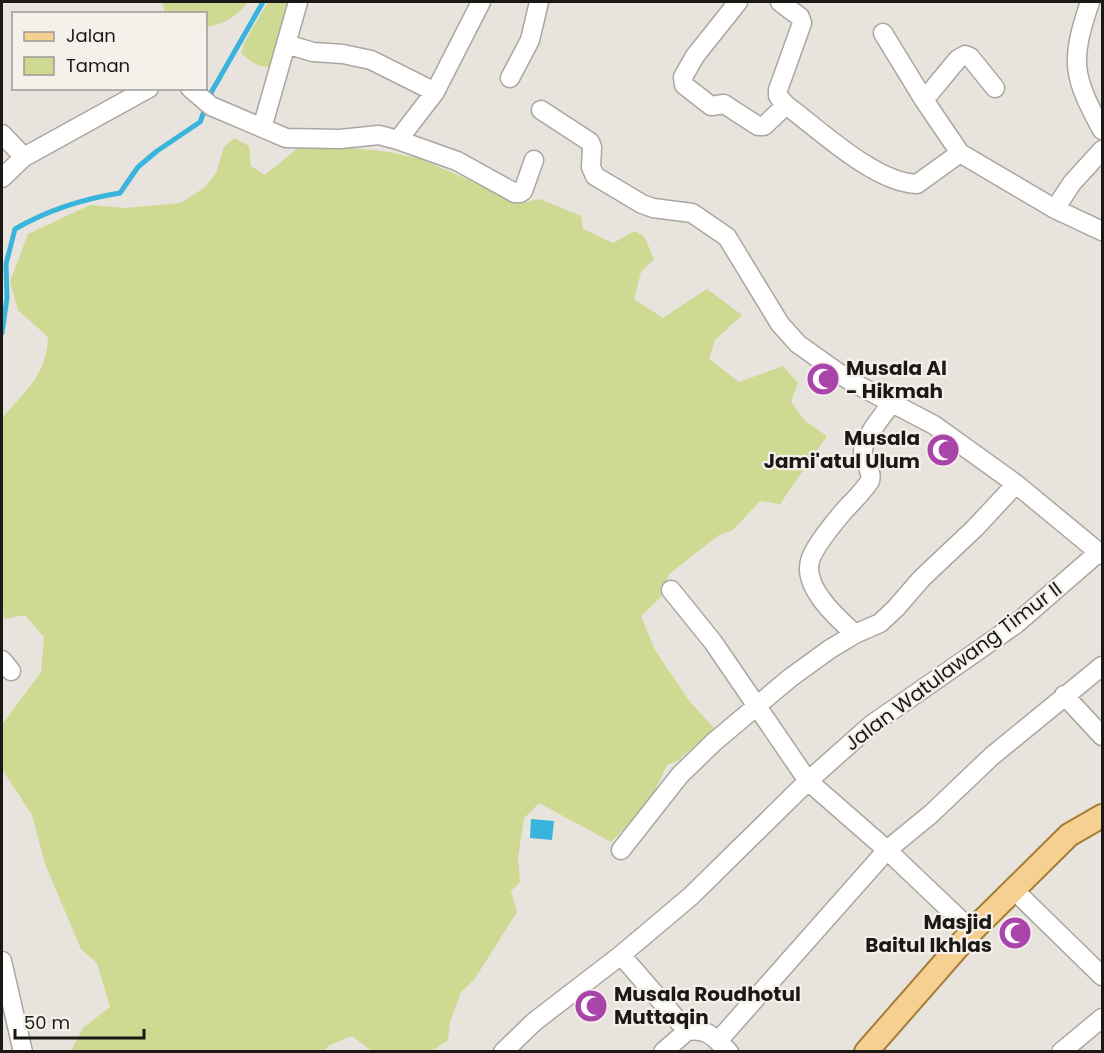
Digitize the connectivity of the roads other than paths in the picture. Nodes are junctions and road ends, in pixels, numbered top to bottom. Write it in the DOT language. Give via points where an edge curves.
graph roads {
  1 [pos="298,2"];
  2 [pos="481,2"];
  3 [pos="539,2"];
  4 [pos="738,2"];
  5 [pos="780,2"];
  6 [pos="1090,2"];
  7 [pos="883,33"];
  8 [pos="286,44"];
  9 [pos="510,78"];
  10 [pos="1080,84"];
  11 [pos="995,88"];
  12 [pos="145,90"];
  13 [pos="193,91"];
  14 [pos="435,92"];
  15 [pos="1102,97"];
  16 [pos="924,100"];
  17 [pos="786,105"];
  18 [pos="541,110"];
  19 [pos="262,129"];
  20 [pos="1102,130"];
  21 [pos="2,134"];
  22 [pos="398,140"];
  23 [pos="1102,150"];
  24 [pos="960,153"];
  25 [pos="24,157"];
  26 [pos="534,160"];
  27 [pos="2,178"];
  28 [pos="1055,209"];
  29 [pos="1102,231"];
  30 [pos="891,404"];
  31 [pos="1016,484"];
  32 [pos="1101,554"];
  33 [pos="670,590"];
  34 [pos="855,634"];
  35 [pos="1102,666"];
  36 [pos="1065,695"];
  37 [pos="757,706"];
  38 [pos="1102,736"];
  39 [pos="808,782"];
  40 [pos="1102,816"];
  41 [pos="621,850"];
  42 [pos="887,850"];
  43 [pos="1014,890"];
  44 [pos="972,931"];
  45 [pos="621,955"];
  46 [pos="2,961"];
  47 [pos="1102,976"];
  48 [pos="1102,1018"];
  49 [pos="687,1031"];
  50 [pos="724,1046"];
  51 [pos="23,1052"];
  52 [pos="503,1052"];
  53 [pos="663,1052"];
  54 [pos="866,1052"];
  55 [pos="1060,1052"];
  1 -- 8 [label="street"];
  2 -- 14 [label="street"];
  3 -- 9 [label="street" via="530,40"];
  4 -- 17 [label="street" via="694,56 682,77 684,85 711,106 724,104 760,127"];
  5 -- 17 [label="street" via="802,23 778,90"];
  6 -- 10 [label="street" via="1076,56"];
  7 -- 16 [label="street"];
  8 -- 14 [label="street" via="371,60"];
  8 -- 19 [label="street"];
  10 -- 15 [label="street"];
  10 -- 20 [label="street"];
  11 -- 16 [label="street" via="965,55"];
  12 -- 25 [label="street"];
  13 -- 19 [label="street" via="211,106"];
  14 -- 22 [label="street"];
  16 -- 24 [label="street"];
  17 -- 24 [label="street" via="863,163 896,181 917,184"];
  18 -- 30 [label="street" via="590,142 595,176 652,208 693,213 727,237 788,334 850,381"];
  19 -- 22 [label="street" via="286,138 379,135"];
  21 -- 25 [label="street"];
  22 -- 26 [label="street" via="457,161 515,193 523,191"];
  23 -- 28 [label="street"];
  24 -- 28 [label="street"];
  25 -- 27 [label="street"];
  28 -- 29 [label="street"];
  30 -- 31 [label="street" via="934,425"];
  30 -- 34 [label="street" via="863,449 872,474 870,481 836,520 809,565 813,586"];
  31 -- 32 [label="street"];
  31 -- 34 [label="street" via="896,609 880,623"];
  32 -- 39 [label="street, Jalan Watulawang Timur II" via="1016,624 871,725"];
  33 -- 37 [label="street"];
  34 -- 37 [label="street" via="790,678"];
  35 -- 36 [label="street"];
  36 -- 38 [label="street"];
  36 -- 42 [label="street"];
  37 -- 39 [label="street"];
  37 -- 41 [label="street" via="680,775"];
  39 -- 42 [label="street"];
  39 -- 45 [label="street, Jalan Watulawang Timur II" via="691,896"];
  40 -- 43 [label="main road" via="1069,835"];
  42 -- 44 [label="street"];
  42 -- 50 [label="street"];
  43 -- 44 [label="main road"];
  43 -- 47 [label="street"];
  44 -- 54 [label="main road"];
  45 -- 49 [label="street"];
  45 -- 52 [label="street, Jalan Watulawang Timur II" via="556,1004"];
  46 -- 51 [label="street"];
  48 -- 55 [label="street"];
  49 -- 50 [label="street" via="708,1032"];
  49 -- 53 [label="street"];
}
